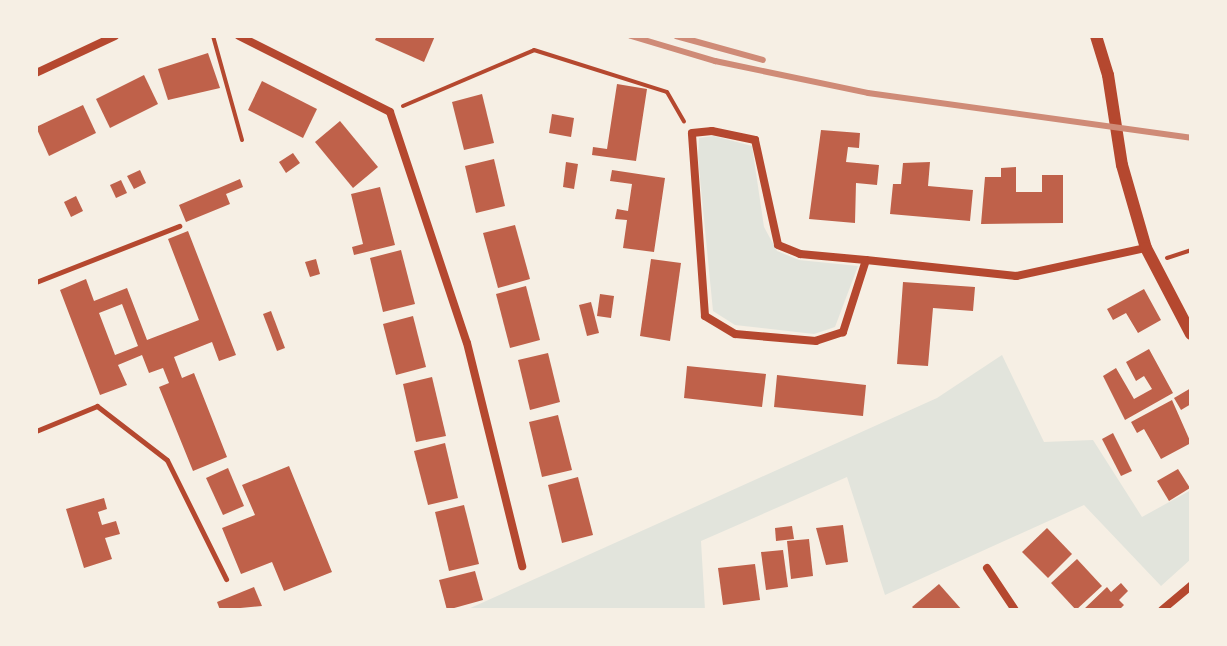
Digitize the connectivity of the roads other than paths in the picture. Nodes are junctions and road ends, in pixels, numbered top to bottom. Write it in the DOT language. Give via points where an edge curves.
graph roads {
  1 [pos="115,36"];
  2 [pos="239,36"];
  3 [pos="1096,36"];
  4 [pos="36,73"];
  5 [pos="179,226"];
  6 [pos="1146,248"];
  7 [pos="866,260"];
  8 [pos="36,282"];
  9 [pos="1191,334"];
  10 [pos="36,431"];
  11 [pos="522,566"];
  12 [pos="987,568"];
  13 [pos="226,579"];
  14 [pos="1191,586"];
  15 [pos="1015,610"];
  16 [pos="1162,610"];
  1 -- 4 [label="street"];
  2 -- 11 [label="street" via="390,112 467,343"];
  3 -- 6 [label="street" via="1108,75 1122,165"];
  5 -- 8 [label="lane"];
  6 -- 7 [label="street" via="1016,276"];
  6 -- 9 [label="street"];
  7 -- 7 [label="street" via="843,332 816,341 735,334 705,316 692,133 712,131 755,140 778,245 800,254"];
  10 -- 13 [label="lane" via="97,406 167,460"];
  12 -- 15 [label="street"];
  14 -- 16 [label="street"];
}
